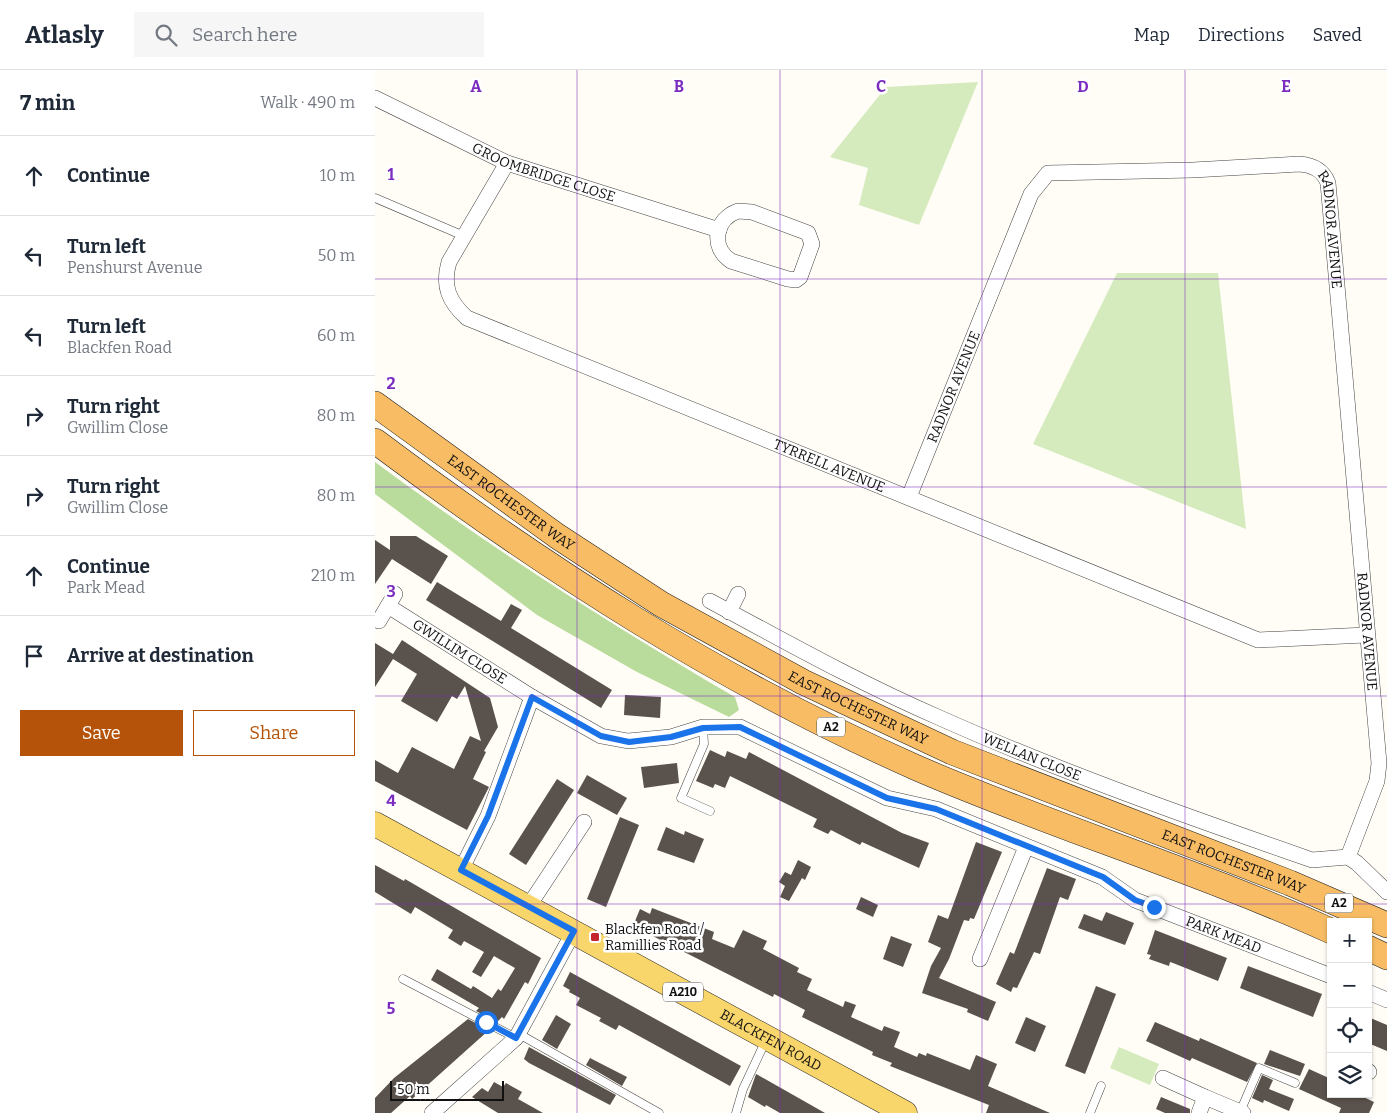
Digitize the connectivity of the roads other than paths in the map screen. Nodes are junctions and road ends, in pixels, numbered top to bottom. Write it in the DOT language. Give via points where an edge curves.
graph roads {
  1 [pos="375,98"];
  2 [pos="507,163"];
  3 [pos="375,198"];
  4 [pos="719,230"];
  5 [pos="464,236"];
  6 [pos="375,404"];
  7 [pos="375,441"];
  8 [pos="909,497"];
  9 [pos="739,594"];
  10 [pos="710,601"];
  11 [pos="729,612"];
  12 [pos="379,621"];
  13 [pos="1366,634"];
  14 [pos="532,697"];
  15 [pos="703,728"];
  16 [pos="710,811"];
  17 [pos="583,822"];
  18 [pos="375,824"];
  19 [pos="1027,847"];
  20 [pos="1348,857"];
  21 [pos="461,870"];
  22 [pos="1387,892"];
  23 [pos="528,907"];
  24 [pos="1387,925"];
  25 [pos="1327,929"];
  26 [pos="574,931"];
  27 [pos="1372,950"];
  28 [pos="1387,957"];
  29 [pos="980,959"];
  30 [pos="1327,974"];
  31 [pos="403,979"];
  32 [pos="1372,994"];
  33 [pos="1387,1000"];
  34 [pos="517,1036"];
  35 [pos="767,1039"];
  36 [pos="1163,1078"];
  37 [pos="1295,1084"];
  38 [pos="1101,1086"];
  39 [pos="1205,1097"];
  40 [pos="1242,1112"];
  41 [pos="432,1113"];
  42 [pos="659,1113"];
  43 [pos="736,1113"];
  44 [pos="905,1113"];
  45 [pos="1090,1113"];
  46 [pos="1199,1113"];
  1 -- 2 [label="street, GROOMBRIDGE CLOSE"];
  2 -- 4 [label="street, GROOMBRIDGE CLOSE"];
  2 -- 5 [label="street, TYRRELL AVENUE"];
  3 -- 5 [label="lane"];
  4 -- 4 [label="street" via="723,220 738,211 752,212 798,227 812,238 804,271 796,280 788,279 731,261 719,249"];
  5 -- 8 [label="street, TYRRELL AVENUE" via="449,262 446,290 454,307 467,318"];
  6 -- 24 [label="highway, EAST ROCHESTER WAY / A2" via="557,536 661,604 803,682 952,752 1281,879"];
  7 -- 25 [label="highway, EAST ROCHESTER WAY / A2" via="596,597 785,705 918,768"];
  8 -- 13 [label="street, TYRRELL AVENUE" via="1258,640"];
  8 -- 13 [label="street, RADNOR AVENUE" via="1031,194 1048,173 1311,166 1320,170 1328,183"];
  9 -- 11 [label="street"];
  10 -- 11 [label="street, WELLAN CLOSE"];
  11 -- 20 [label="street, WELLAN CLOSE" via="879,690 1064,770 1312,860"];
  12 -- 14 [label="street, GWILLIM CLOSE" via="392,600"];
  13 -- 20 [label="street, RADNOR AVENUE" via="1378,773"];
  14 -- 15 [label="street, GWILLIM CLOSE" via="601,736 629,742 671,737"];
  14 -- 21 [label="street" via="488,816"];
  15 -- 16 [label="lane" via="704,744 681,798"];
  15 -- 19 [label="street, PARK MEAD" via="740,727 887,798 936,809"];
  17 -- 23 [label="street"];
  18 -- 21 [label="main road, BLACKFEN ROAD / A210"];
  19 -- 29 [label="street"];
  19 -- 30 [label="street, PARK MEAD" via="1103,877 1135,900"];
  20 -- 22 [label="street"];
  21 -- 23 [label="main road, BLACKFEN ROAD / A210"];
  23 -- 26 [label="main road, BLACKFEN ROAD / A210"];
  26 -- 34 [label="street"];
  26 -- 35 [label="main road, BLACKFEN ROAD / A210"];
  27 -- 28 [label="highway"];
  31 -- 34 [label="lane"];
  32 -- 33 [label="street"];
  34 -- 41 [label="street"];
  34 -- 42 [label="lane"];
  35 -- 43 [label="lane" via="743,1089"];
  35 -- 44 [label="main road, BLACKFEN ROAD / A210"];
  36 -- 39 [label="street"];
  37 -- 40 [label="lane" via="1259,1068"];
  38 -- 45 [label="lane"];
  39 -- 40 [label="street"];
  39 -- 46 [label="street"];
}
